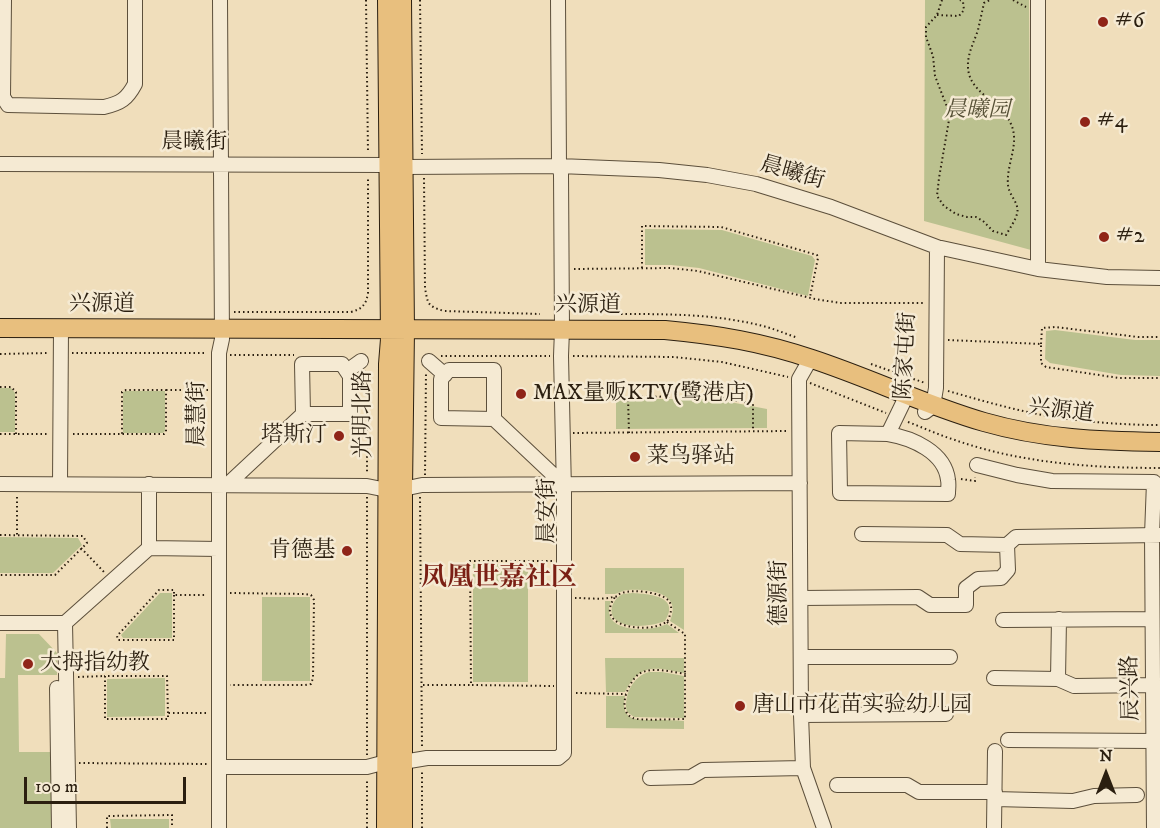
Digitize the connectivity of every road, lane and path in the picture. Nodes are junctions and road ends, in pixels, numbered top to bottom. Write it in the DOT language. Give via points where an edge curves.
graph roads {
  1 [pos="3,0"];
  2 [pos="135,0"];
  3 [pos="219,0"];
  4 [pos="227,0"];
  5 [pos="366,0"];
  6 [pos="387,0"];
  7 [pos="402,0"];
  8 [pos="420,0"];
  9 [pos="558,0"];
  10 [pos="942,0"];
  11 [pos="960,0"];
  12 [pos="990,0"];
  13 [pos="1013,0"];
  14 [pos="1034,4"];
  15 [pos="937,15"];
  16 [pos="0,164"];
  17 [pos="224,168"];
  18 [pos="368,168"];
  19 [pos="405,170"];
  20 [pos="560,170"];
  21 [pos="0,171"];
  22 [pos="934,249"];
  23 [pos="642,268"];
  24 [pos="574,269"];
  25 [pos="1038,269"];
  26 [pos="1160,278"];
  27 [pos="1160,285"];
  28 [pos="809,298"];
  29 [pos="931,303"];
  30 [pos="619,314"];
  31 [pos="0,328"];
  32 [pos="563,331"];
  33 [pos="397,334"];
  34 [pos="225,337"];
  35 [pos="1160,337"];
  36 [pos="0,339"];
  37 [pos="61,340"];
  38 [pos="936,340"];
  39 [pos="805,341"];
  40 [pos="1041,344"];
  41 [pos="0,354"];
  42 [pos="295,356"];
  43 [pos="362,361"];
  44 [pos="429,361"];
  45 [pos="810,362"];
  46 [pos="869,363"];
  47 [pos="347,371"];
  48 [pos="445,375"];
  49 [pos="1160,378"];
  50 [pos="0,387"];
  51 [pos="166,390"];
  52 [pos="219,390"];
  53 [pos="930,399"];
  54 [pos="903,403"];
  55 [pos="303,414"];
  56 [pos="494,418"];
  57 [pos="1160,425"];
  58 [pos="753,431"];
  59 [pos="799,431"];
  60 [pos="568,433"];
  61 [pos="629,433"];
  62 [pos="0,434"];
  63 [pos="16,434"];
  64 [pos="61,434"];
  65 [pos="122,434"];
  66 [pos="888,434"];
  67 [pos="1160,442"];
  68 [pos="1160,451"];
  69 [pos="977,465"];
  70 [pos="948,478"];
  71 [pos="0,484"];
  72 [pos="60,484"];
  73 [pos="800,486"];
  74 [pos="149,488"];
  75 [pos="223,488"];
  76 [pos="566,488"];
  77 [pos="367,489"];
  78 [pos="395,489"];
  79 [pos="0,490"];
  80 [pos="17,491"];
  81 [pos="862,534"];
  82 [pos="1156,535"];
  83 [pos="0,536"];
  84 [pos="17,536"];
  85 [pos="1008,545"];
  86 [pos="81,548"];
  87 [pos="149,548"];
  88 [pos="219,549"];
  89 [pos="563,561"];
  90 [pos="0,575"];
  91 [pos="112,581"];
  92 [pos="223,594"];
  93 [pos="174,595"];
  94 [pos="1156,595"];
  95 [pos="615,597"];
  96 [pos="569,598"];
  97 [pos="801,598"];
  98 [pos="1059,619"];
  99 [pos="1152,619"];
  100 [pos="1003,620"];
  101 [pos="667,622"];
  102 [pos="0,623"];
  103 [pos="65,623"];
  104 [pos="0,631"];
  105 [pos="801,657"];
  106 [pos="950,657"];
  107 [pos="1156,665"];
  108 [pos="686,674"];
  109 [pos="105,676"];
  110 [pos="66,677"];
  111 [pos="994,678"];
  112 [pos="1058,679"];
  113 [pos="226,685"];
  114 [pos="421,685"];
  115 [pos="471,685"];
  116 [pos="1153,685"];
  117 [pos="566,689"];
  118 [pos="626,694"];
  119 [pos="168,713"];
  120 [pos="219,713"];
  121 [pos="946,714"];
  122 [pos="801,715"];
  123 [pos="1156,733"];
  124 [pos="1008,740"];
  125 [pos="995,752"];
  126 [pos="395,762"];
  127 [pos="68,763"];
  128 [pos="367,763"];
  129 [pos="222,764"];
  130 [pos="803,768"];
  131 [pos="650,778"];
  132 [pos="837,785"];
  133 [pos="1157,791"];
  134 [pos="1137,795"];
  135 [pos="995,796"];
  136 [pos="59,828"];
  137 [pos="69,828"];
  138 [pos="107,828"];
  139 [pos="172,828"];
  140 [pos="219,828"];
  141 [pos="227,828"];
  142 [pos="367,828"];
  143 [pos="387,828"];
  144 [pos="403,828"];
  145 [pos="824,828"];
  146 [pos="994,828"];
  147 [pos="1154,828"];
  1 -- 2 [label="street" via="3,97 8,105 104,107 128,96 135,84"];
  3 -- 17 [label="street, 晨慧街"];
  4 -- 17 [label="street, 晨慧街"];
  5 -- 18 [label="path"];
  6 -- 19 [label="main road, 光明北路"];
  7 -- 19 [label="main road, 光明北路"];
  8 -- 19 [label="path"];
  9 -- 20 [label="street, 晨安街"];
  10 -- 15 [label="path"];
  11 -- 15 [label="path" via="964,10 959,16"];
  12 -- 15 [label="path" via="984,3 968,56 969,72 972,83 1011,122 1014,135 1008,185 1017,203 1017,214 1006,235 993,231 976,217 956,214 937,196 949,120 926,37 926,27"];
  13 -- 14 [label="path"];
  14 -- 25 [label="street"];
  16 -- 17 [label="street, 晨曦街"];
  17 -- 18 [label="street, 晨曦街"];
  17 -- 21 [label="street, 晨曦街"];
  17 -- 34 [label="street, 晨慧街"];
  18 -- 19 [label="street, 晨曦街"];
  18 -- 34 [label="path" via="368,293 361,309"];
  19 -- 20 [label="street, 晨曦街"];
  19 -- 32 [label="path" via="428,303 444,311"];
  19 -- 33 [label="main road, 光明北路"];
  20 -- 22 [label="street, 晨曦街" via="659,170 756,184 831,207"];
  20 -- 32 [label="street, 晨安街"];
  22 -- 25 [label="street, 晨曦街"];
  22 -- 27 [label="street, 晨曦街" via="1040,276 1093,283"];
  22 -- 29 [label="street, 陈家屯街"];
  22 -- 38 [label="street, 陈家屯街"];
  23 -- 24 [label="path"];
  23 -- 28 [label="path" via="698,271"];
  23 -- 28 [label="path" via="642,226 722,227 817,255"];
  25 -- 26 [label="street, 晨曦街"];
  28 -- 29 [label="path" via="840,303"];
  29 -- 53 [label="street, 陈家屯街"];
  30 -- 39 [label="path" via="714,318 763,326"];
  31 -- 37 [label="main road, 兴源道"];
  32 -- 33 [label="main road, 兴源道"];
  32 -- 45 [label="main road, 兴源道" via="665,330 712,334 756,342"];
  32 -- 60 [label="street, 晨安街"];
  32 -- 76 [label="street, 晨安街"];
  33 -- 34 [label="main road, 兴源道"];
  33 -- 78 [label="main road, 光明北路" via="388,364"];
  34 -- 37 [label="main road, 兴源道"];
  34 -- 37 [label="path"];
  34 -- 42 [label="path"];
  34 -- 52 [label="street, 晨慧街"];
  34 -- 75 [label="street, 晨慧街"];
  35 -- 40 [label="path" via="1055,327 1042,328"];
  36 -- 37 [label="main road, 兴源道"];
  37 -- 41 [label="path"];
  37 -- 64 [label="street"];
  38 -- 40 [label="path"];
  38 -- 53 [label="street, 陈家屯街"];
  40 -- 49 [label="path" via="1041,363 1046,367 1119,378"];
  43 -- 47 [label="street"];
  43 -- 77 [label="path" via="367,384"];
  44 -- 48 [label="street"];
  45 -- 53 [label="main road, 兴源道"];
  45 -- 54 [label="main road, 兴源道"];
  45 -- 59 [label="street, 德源街" via="799,379"];
  46 -- 53 [label="path"];
  47 -- 55 [label="street" via="350,414"];
  47 -- 55 [label="street" via="342,364 302,364"];
  48 -- 56 [label="street" via="441,379 441,418"];
  48 -- 56 [label="street" via="449,370 494,370"];
  50 -- 63 [label="path" via="11,387 16,392"];
  51 -- 52 [label="path"];
  51 -- 65 [label="path" via="122,392"];
  51 -- 65 [label="path" via="164,434"];
  52 -- 75 [label="street, 晨慧街"];
  53 -- 54 [label="main road, 兴源道"];
  53 -- 57 [label="path" via="996,405 1067,419"];
  53 -- 67 [label="main road, 兴源道" via="984,422 1026,433"];
  53 -- 68 [label="main road, 兴源道" via="987,431 1048,445"];
  54 -- 66 [label="street"];
  55 -- 75 [label="street"];
  56 -- 76 [label="street"];
  58 -- 59 [label="path"];
  58 -- 61 [label="path"];
  58 -- 61 [label="path" via="753,405 714,396 628,397"];
  59 -- 73 [label="street, 德源街"];
  60 -- 61 [label="path"];
  60 -- 76 [label="street, 晨安街"];
  62 -- 63 [label="path"];
  63 -- 64 [label="path"];
  64 -- 65 [label="path"];
  64 -- 72 [label="street"];
  66 -- 70 [label="street" via="933,453"];
  66 -- 70 [label="street" via="839,433 840,493 948,494"];
  69 -- 70 [label="path" via="975,481"];
  69 -- 82 [label="street, 辰兴路" via="1052,481 1154,482"];
  71 -- 72 [label="street"];
  72 -- 74 [label="street"];
  73 -- 76 [label="street"];
  73 -- 97 [label="street, 德源街"];
  74 -- 75 [label="street"];
  74 -- 80 [label="street"];
  74 -- 87 [label="street"];
  75 -- 77 [label="street"];
  75 -- 88 [label="street, 晨慧街"];
  75 -- 92 [label="street, 晨慧街"];
  76 -- 78 [label="street" via="422,485"];
  76 -- 89 [label="street, 晨安街"];
  76 -- 96 [label="street, 晨安街"];
  77 -- 78 [label="street"];
  77 -- 128 [label="path"];
  78 -- 126 [label="main road, 光明北路"];
  79 -- 80 [label="street"];
  80 -- 84 [label="path"];
  81 -- 85 [label="street" via="947,535 960,544"];
  82 -- 85 [label="street" via="1016,537"];
  82 -- 94 [label="street, 辰兴路"];
  83 -- 84 [label="path"];
  84 -- 86 [label="path" via="83,536 87,543"];
  85 -- 97 [label="street" via="1008,570 1001,579 978,579 966,588 966,605 930,605 918,597"];
  86 -- 90 [label="path" via="55,575"];
  86 -- 91 [label="path"];
  87 -- 88 [label="street"];
  87 -- 91 [label="street"];
  88 -- 92 [label="street, 晨慧街"];
  89 -- 115 [label="path" via="470,561"];
  89 -- 117 [label="street, 晨安街"];
  91 -- 103 [label="street"];
  92 -- 93 [label="path"];
  92 -- 113 [label="street, 晨慧街"];
  92 -- 113 [label="path" via="304,594 314,600 311,684"];
  92 -- 120 [label="street, 晨慧街"];
  93 -- 93 [label="path" via="174,590 159,590 117,636 118,640 174,640"];
  94 -- 99 [label="street, 辰兴路"];
  95 -- 96 [label="path"];
  95 -- 101 [label="path" via="622,593 658,595 672,606"];
  95 -- 101 [label="path" via="610,610 612,619 619,624 652,627"];
  96 -- 117 [label="street, 晨安街"];
  97 -- 105 [label="street, 德源街"];
  98 -- 99 [label="street"];
  98 -- 100 [label="street"];
  98 -- 112 [label="street"];
  99 -- 107 [label="street, 辰兴路"];
  101 -- 108 [label="path" via="685,634"];
  102 -- 103 [label="street"];
  103 -- 110 [label="street"];
  104 -- 136 [label="street" via="56,631"];
  105 -- 106 [label="street"];
  105 -- 122 [label="street, 德源街"];
  107 -- 116 [label="street, 辰兴路"];
  108 -- 118 [label="path" via="649,670 639,674"];
  108 -- 118 [label="path" via="685,719 634,719 624,705"];
  109 -- 110 [label="path"];
  109 -- 119 [label="path" via="167,676"];
  109 -- 119 [label="path" via="105,719 168,719"];
  110 -- 127 [label="street"];
  111 -- 112 [label="street"];
  112 -- 116 [label="street" via="1074,686"];
  113 -- 129 [label="street, 晨慧街"];
  114 -- 115 [label="path"];
  115 -- 117 [label="path"];
  116 -- 123 [label="street, 辰兴路"];
  117 -- 118 [label="path"];
  117 -- 126 [label="street, 晨安街" via="564,753 560,760 427,758"];
  119 -- 120 [label="path"];
  120 -- 129 [label="street, 晨慧街"];
  121 -- 122 [label="street"];
  122 -- 130 [label="street, 德源街"];
  123 -- 124 [label="street"];
  123 -- 133 [label="street, 辰兴路"];
  125 -- 135 [label="street"];
  126 -- 128 [label="street"];
  126 -- 143 [label="main road, 光明北路"];
  126 -- 144 [label="main road, 光明北路"];
  127 -- 129 [label="path"];
  127 -- 137 [label="street"];
  128 -- 129 [label="street"];
  128 -- 142 [label="path"];
  129 -- 140 [label="street, 晨慧街"];
  129 -- 141 [label="street, 晨慧街"];
  130 -- 131 [label="street" via="703,770 692,777"];
  130 -- 145 [label="street, 德源街"];
  132 -- 135 [label="street" via="907,785 919,792"];
  133 -- 147 [label="street, 辰兴路"];
  134 -- 135 [label="street" via="1073,801"];
  135 -- 146 [label="street"];
  138 -- 139 [label="path" via="107,816 172,815"];
}
